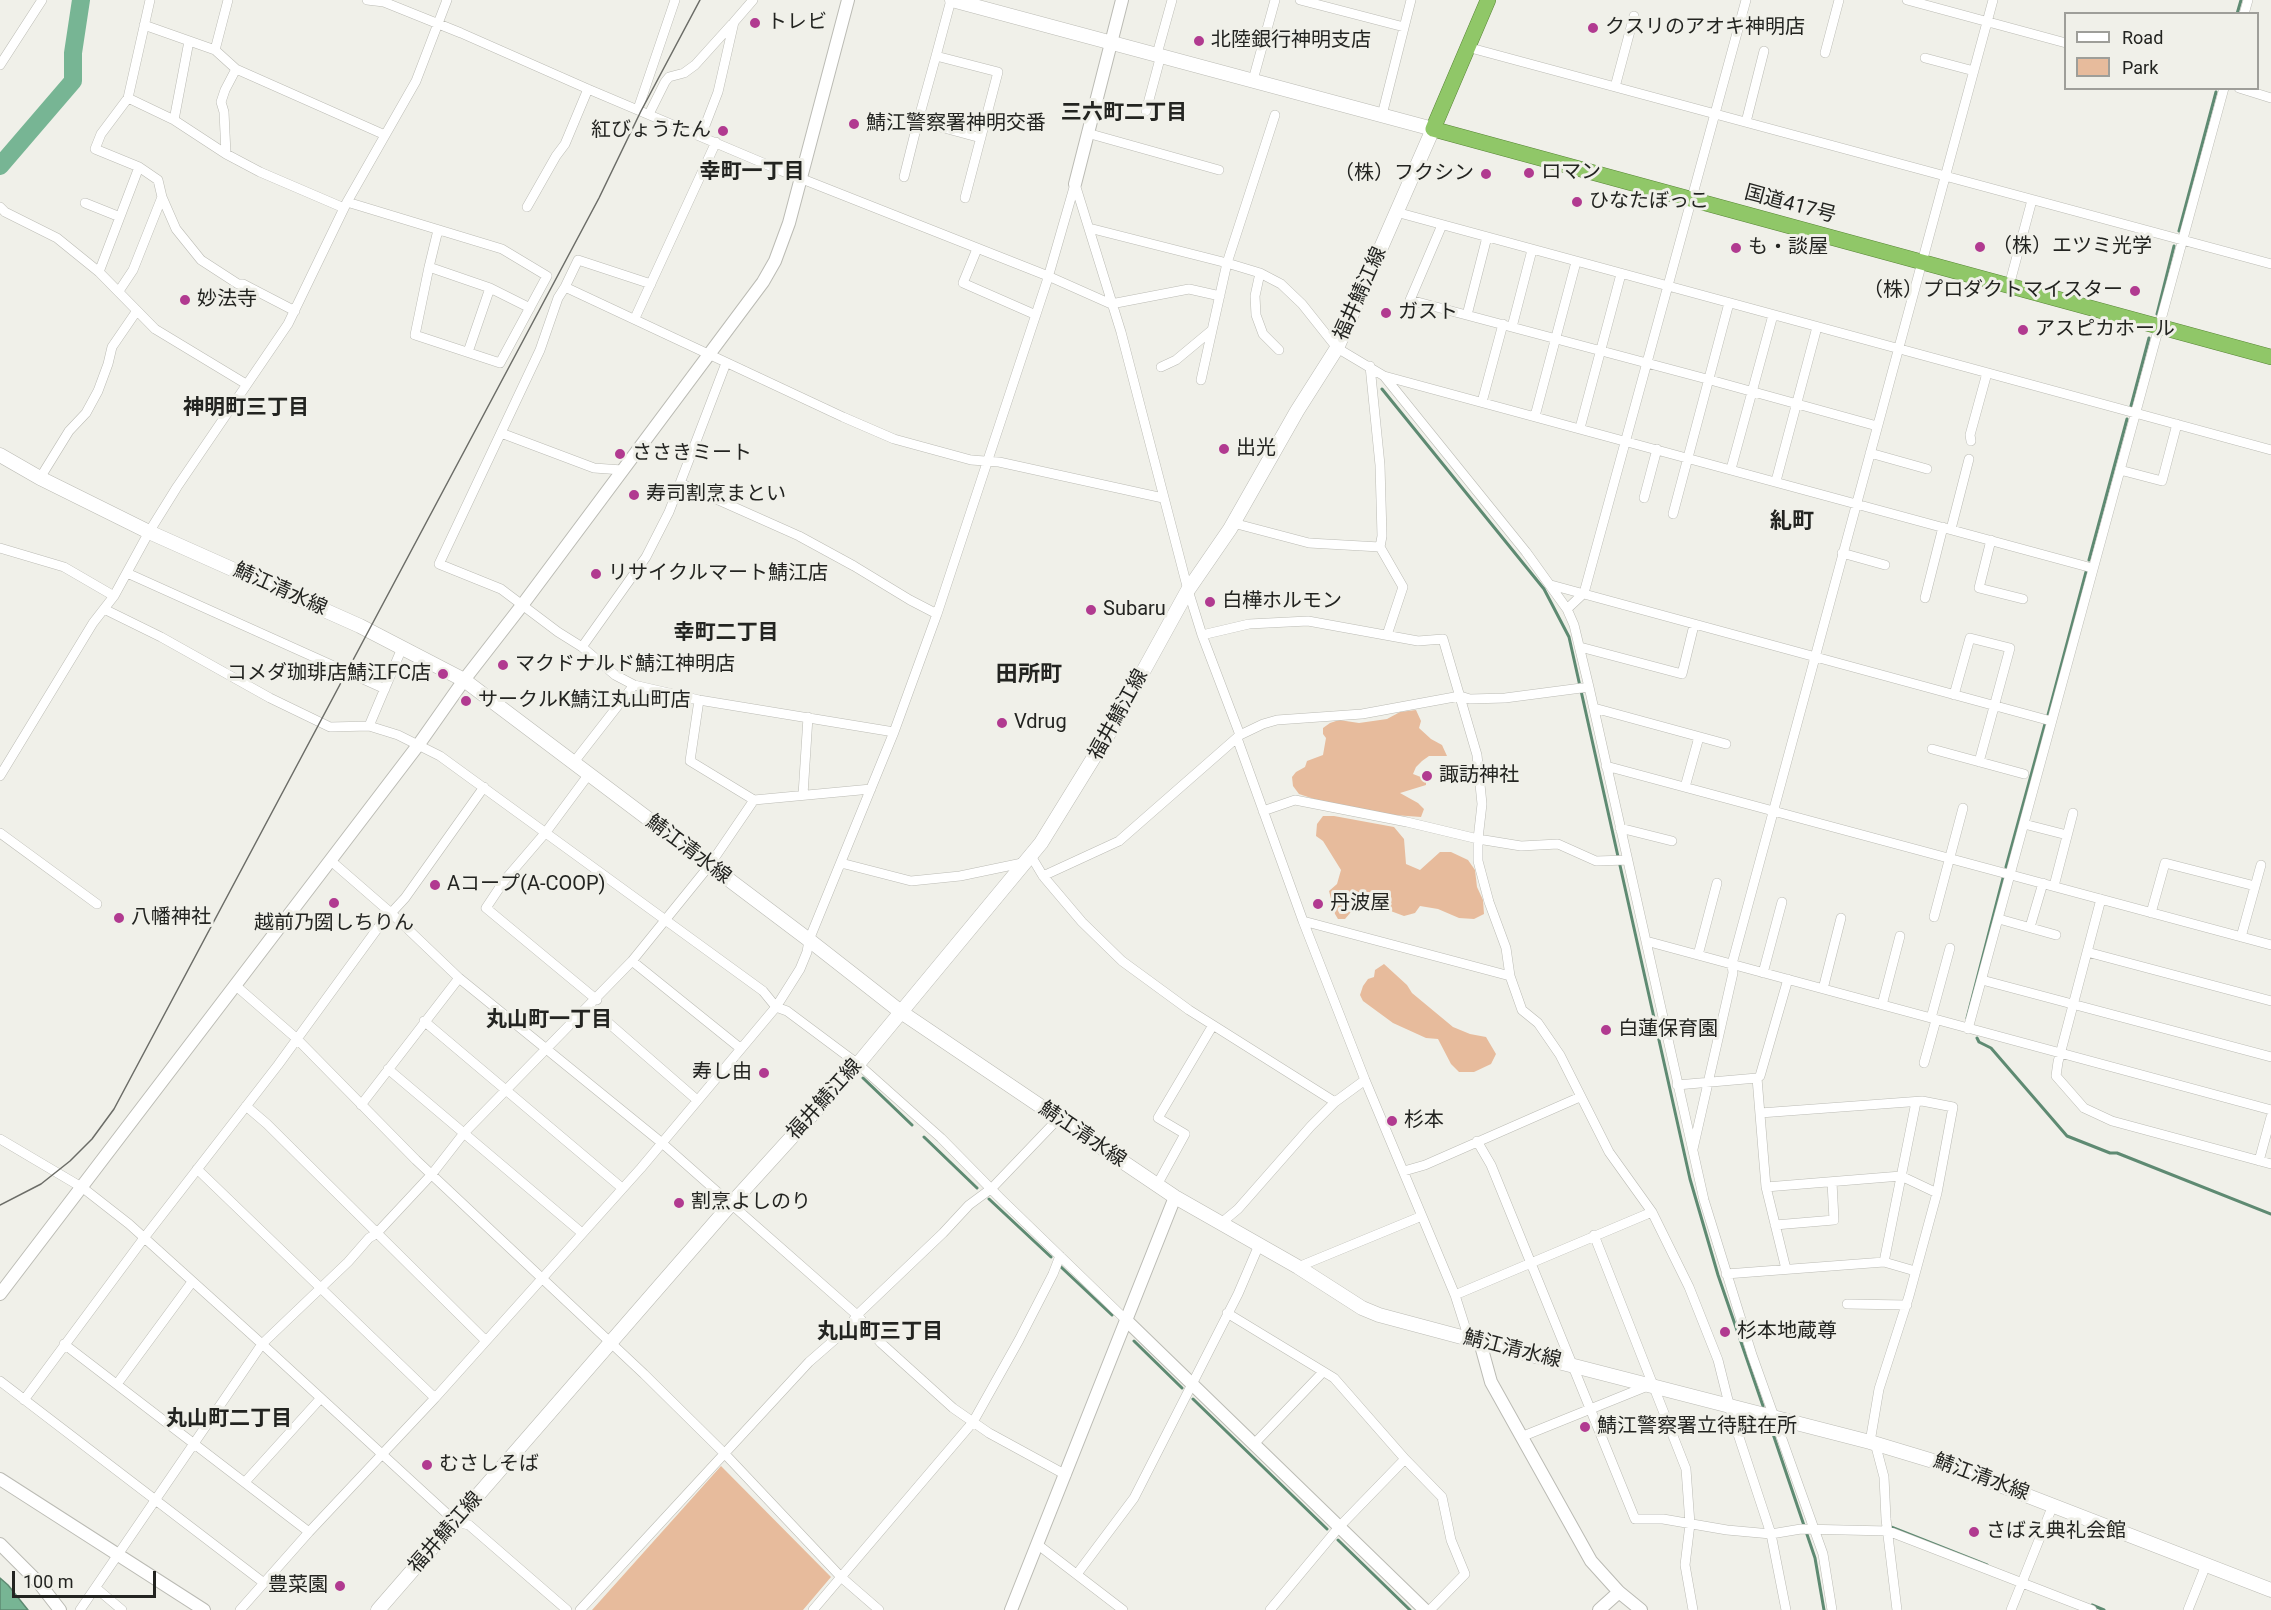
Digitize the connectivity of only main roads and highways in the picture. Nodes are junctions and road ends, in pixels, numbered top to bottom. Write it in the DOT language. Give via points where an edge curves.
graph roads {
  1 [pos="952,0"];
  2 [pos="1488,0"];
  3 [pos="984,4"];
  4 [pos="1433,129"];
  5 [pos="2271,357"];
  6 [pos="0,455"];
  7 [pos="901,1012"];
  8 [pos="2271,1590"];
  9 [pos="378,1610"];
  1 -- 3 [label="main road"];
  2 -- 4 [label="highway"];
  3 -- 4 [label="main road"];
  4 -- 5 [label="highway, 国道417号"];
  4 -- 7 [label="main road, 福井鯖江線" via="1337,348 1233,523 1188,590 1086,772 1029,859"];
  6 -- 7 [label="main road, 鯖江清水線" via="149,532 360,626 464,680"];
  7 -- 8 [label="main road, 鯖江清水線" via="1175,1197 1362,1308 1474,1341 1873,1442 1953,1467"];
  7 -- 9 [label="main road, 福井鯖江線"];
}
